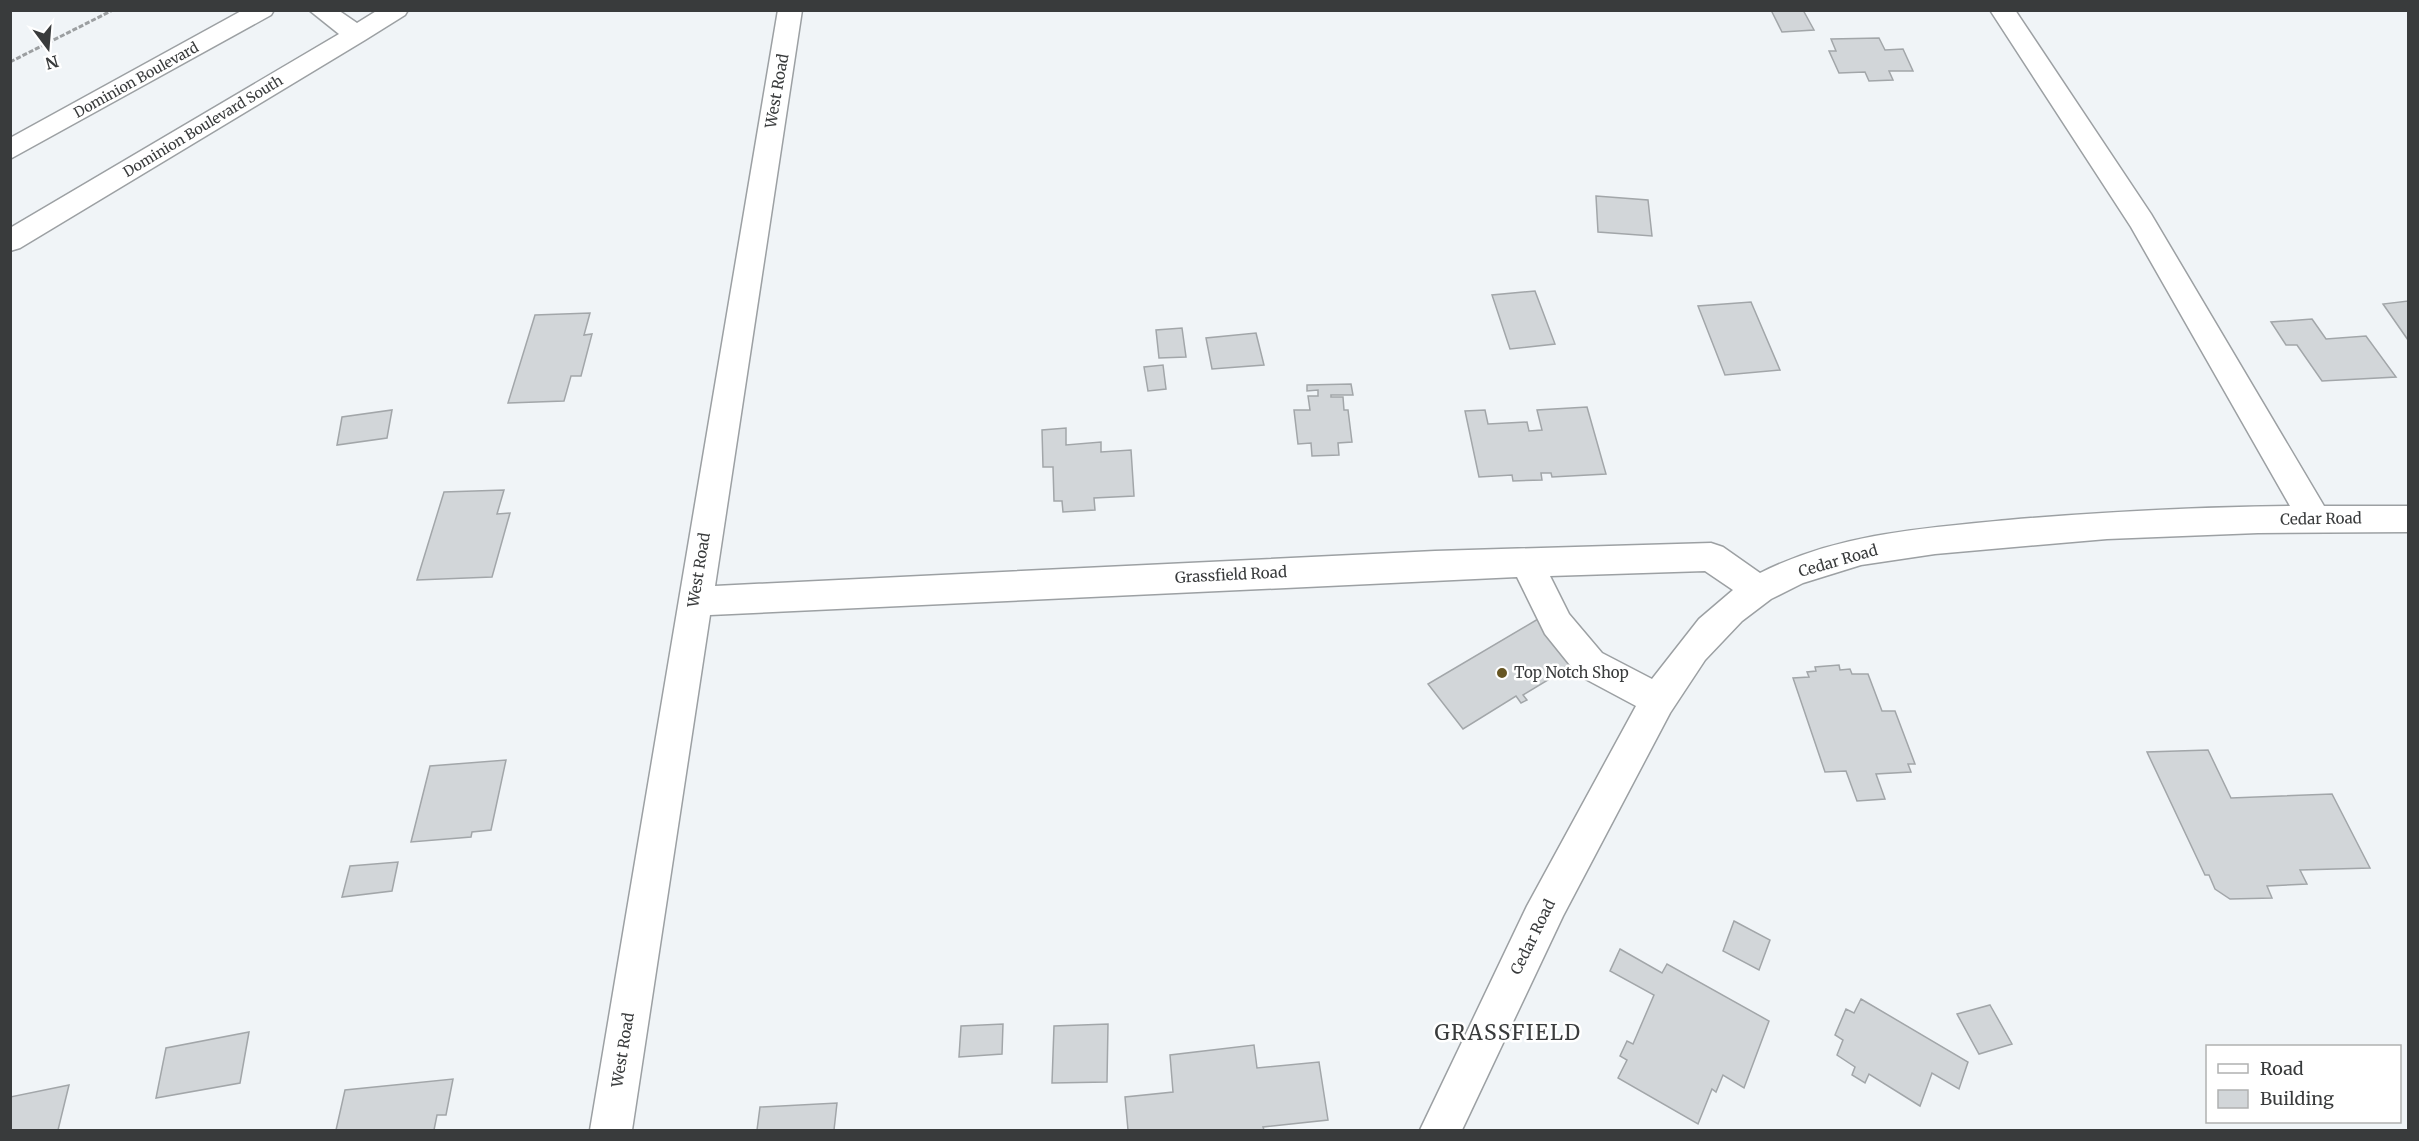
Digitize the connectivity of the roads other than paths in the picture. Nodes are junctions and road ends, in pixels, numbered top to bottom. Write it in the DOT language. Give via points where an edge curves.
graph roads {
  1 [pos="262,10"];
  2 [pos="321,10"];
  3 [pos="396,10"];
  4 [pos="790,10"];
  5 [pos="2002,10"];
  6 [pos="357,34"];
  7 [pos="10,150"];
  8 [pos="10,241"];
  9 [pos="2314,518"];
  10 [pos="2409,519"];
  11 [pos="1527,562"];
  12 [pos="1758,591"];
  13 [pos="694,601"];
  14 [pos="1660,701"];
  15 [pos="611,1131"];
  16 [pos="1441,1131"];
  1 -- 7 [label="main road, Dominion Boulevard"];
  2 -- 6 [label="main road"];
  3 -- 6 [label="main road, Dominion Boulevard South"];
  4 -- 13 [label="main road, West Road"];
  5 -- 9 [label="main road" via="2142,220"];
  6 -- 8 [label="main road, Dominion Boulevard South"];
  9 -- 10 [label="main road, Cedar Road"];
  9 -- 12 [label="main road, Cedar Road" via="2085,526 1910,543 1824,562"];
  11 -- 12 [label="main road, Grassfield Road" via="1711,557"];
  11 -- 13 [label="main road, Grassfield Road"];
  11 -- 14 [label="main road" via="1557,624 1590,664"];
  12 -- 14 [label="main road, Cedar Road" via="1729,611 1692,650"];
  13 -- 15 [label="main road, West Road"];
  14 -- 16 [label="main road, Cedar Road" via="1542,917"];
}
